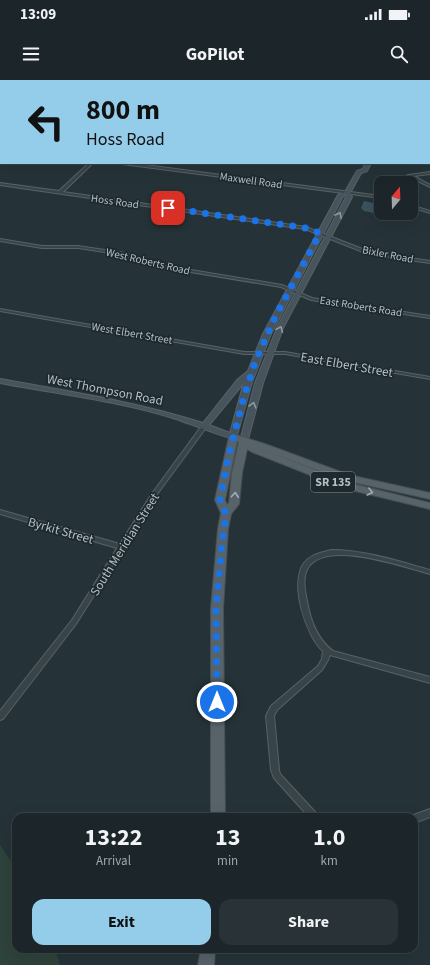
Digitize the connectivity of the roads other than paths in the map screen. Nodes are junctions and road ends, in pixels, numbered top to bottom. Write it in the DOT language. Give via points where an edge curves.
graph roads {
  1 [pos="91,164"];
  2 [pos="130,164"];
  3 [pos="360,164"];
  4 [pos="368,164"];
  5 [pos="359,172"];
  6 [pos="430,173"];
  7 [pos="411,176"];
  8 [pos="418,180"];
  9 [pos="0,184"];
  10 [pos="430,186"];
  11 [pos="60,193"];
  12 [pos="347,193"];
  13 [pos="374,196"];
  14 [pos="418,208"];
  15 [pos="430,212"];
  16 [pos="324,235"];
  17 [pos="0,240"];
  18 [pos="430,262"];
  19 [pos="294,291"];
  20 [pos="0,310"];
  21 [pos="430,317"];
  22 [pos="264,353"];
  23 [pos="251,373"];
  24 [pos="430,378"];
  25 [pos="0,380"];
  26 [pos="205,425"];
  27 [pos="233,437"];
  28 [pos="244,441"];
  29 [pos="430,496"];
  30 [pos="430,506"];
  31 [pos="0,512"];
  32 [pos="226,514"];
  33 [pos="123,548"];
  34 [pos="430,572"];
  35 [pos="327,651"];
  36 [pos="430,680"];
  37 [pos="0,717"];
  38 [pos="218,813"];
  39 [pos="310,813"];
  40 [pos="430,813"];
  41 [pos="418,818"];
  42 [pos="208,953"];
  43 [pos="206,965"];
  1 -- 11 [label="street"];
  2 -- 12 [label="street, Maxwell Road"];
  3 -- 5 [label="main road, South Meridian Street" via="357,169"];
  4 -- 5 [label="main road, South Meridian Street" via="365,170"];
  5 -- 12 [label="main road, South Meridian Street"];
  6 -- 7 [label="street"];
  8 -- 10 [label="street"];
  9 -- 11 [label="street, Hoss Road"];
  11 -- 16 [label="street, Hoss Road" via="306,228"];
  12 -- 13 [label="street, Maxwell Road"];
  12 -- 16 [label="main road, South Meridian Street" via="349,197"];
  14 -- 15 [label="street"];
  16 -- 18 [label="street, Bixler Road" via="372,253"];
  16 -- 19 [label="main road, South Meridian Street"];
  17 -- 19 [label="street, West Roberts Road" via="42,247 76,247 125,254 154,264 282,286"];
  19 -- 21 [label="street, East Roberts Road" via="311,298"];
  19 -- 22 [label="main road, South Meridian Street"];
  22 -- 19 [label="main road, South Meridian Street, one-way"];
  20 -- 22 [label="street, West Elbert Street" via="244,353"];
  22 -- 23 [label="main road, South Meridian Street"];
  22 -- 24 [label="street, East Elbert Street" via="285,353"];
  28 -- 22 [label="main road, South Meridian Street, one-way"];
  23 -- 26 [label="main road, South Meridian Street" via="240,382"];
  23 -- 27 [label="main road, South Meridian Street"];
  25 -- 26 [label="main road, West Thompson Road" via="156,411"];
  26 -- 27 [label="main road, West Thompson Road"];
  26 -- 33 [label="street, South Meridian Street" via="162,483"];
  27 -- 28 [label="main road, SR 135"];
  27 -- 32 [label="main road, South Meridian Street" via="220,500"];
  28 -- 29 [label="main road, SR 135" via="347,478"];
  28 -- 30 [label="main road, SR 135, one-way" via="255,450 332,482"];
  32 -- 28 [label="main road, South Meridian Street, one-way" via="234,504"];
  31 -- 33 [label="street, Byrkit Street"];
  32 -- 38 [label="main road, South Meridian Street" via="216,608"];
  33 -- 37 [label="street, South Meridian Street" via="62,638"];
  34 -- 35 [label="street" via="351,553 336,552 314,558 305,565 301,575 306,611 321,646"];
  35 -- 36 [label="street"];
  35 -- 39 [label="street" via="320,668 274,708 270,716 277,776"];
  40 -- 41 [label="street"];
  42 -- 43 [label="main road"];
}
